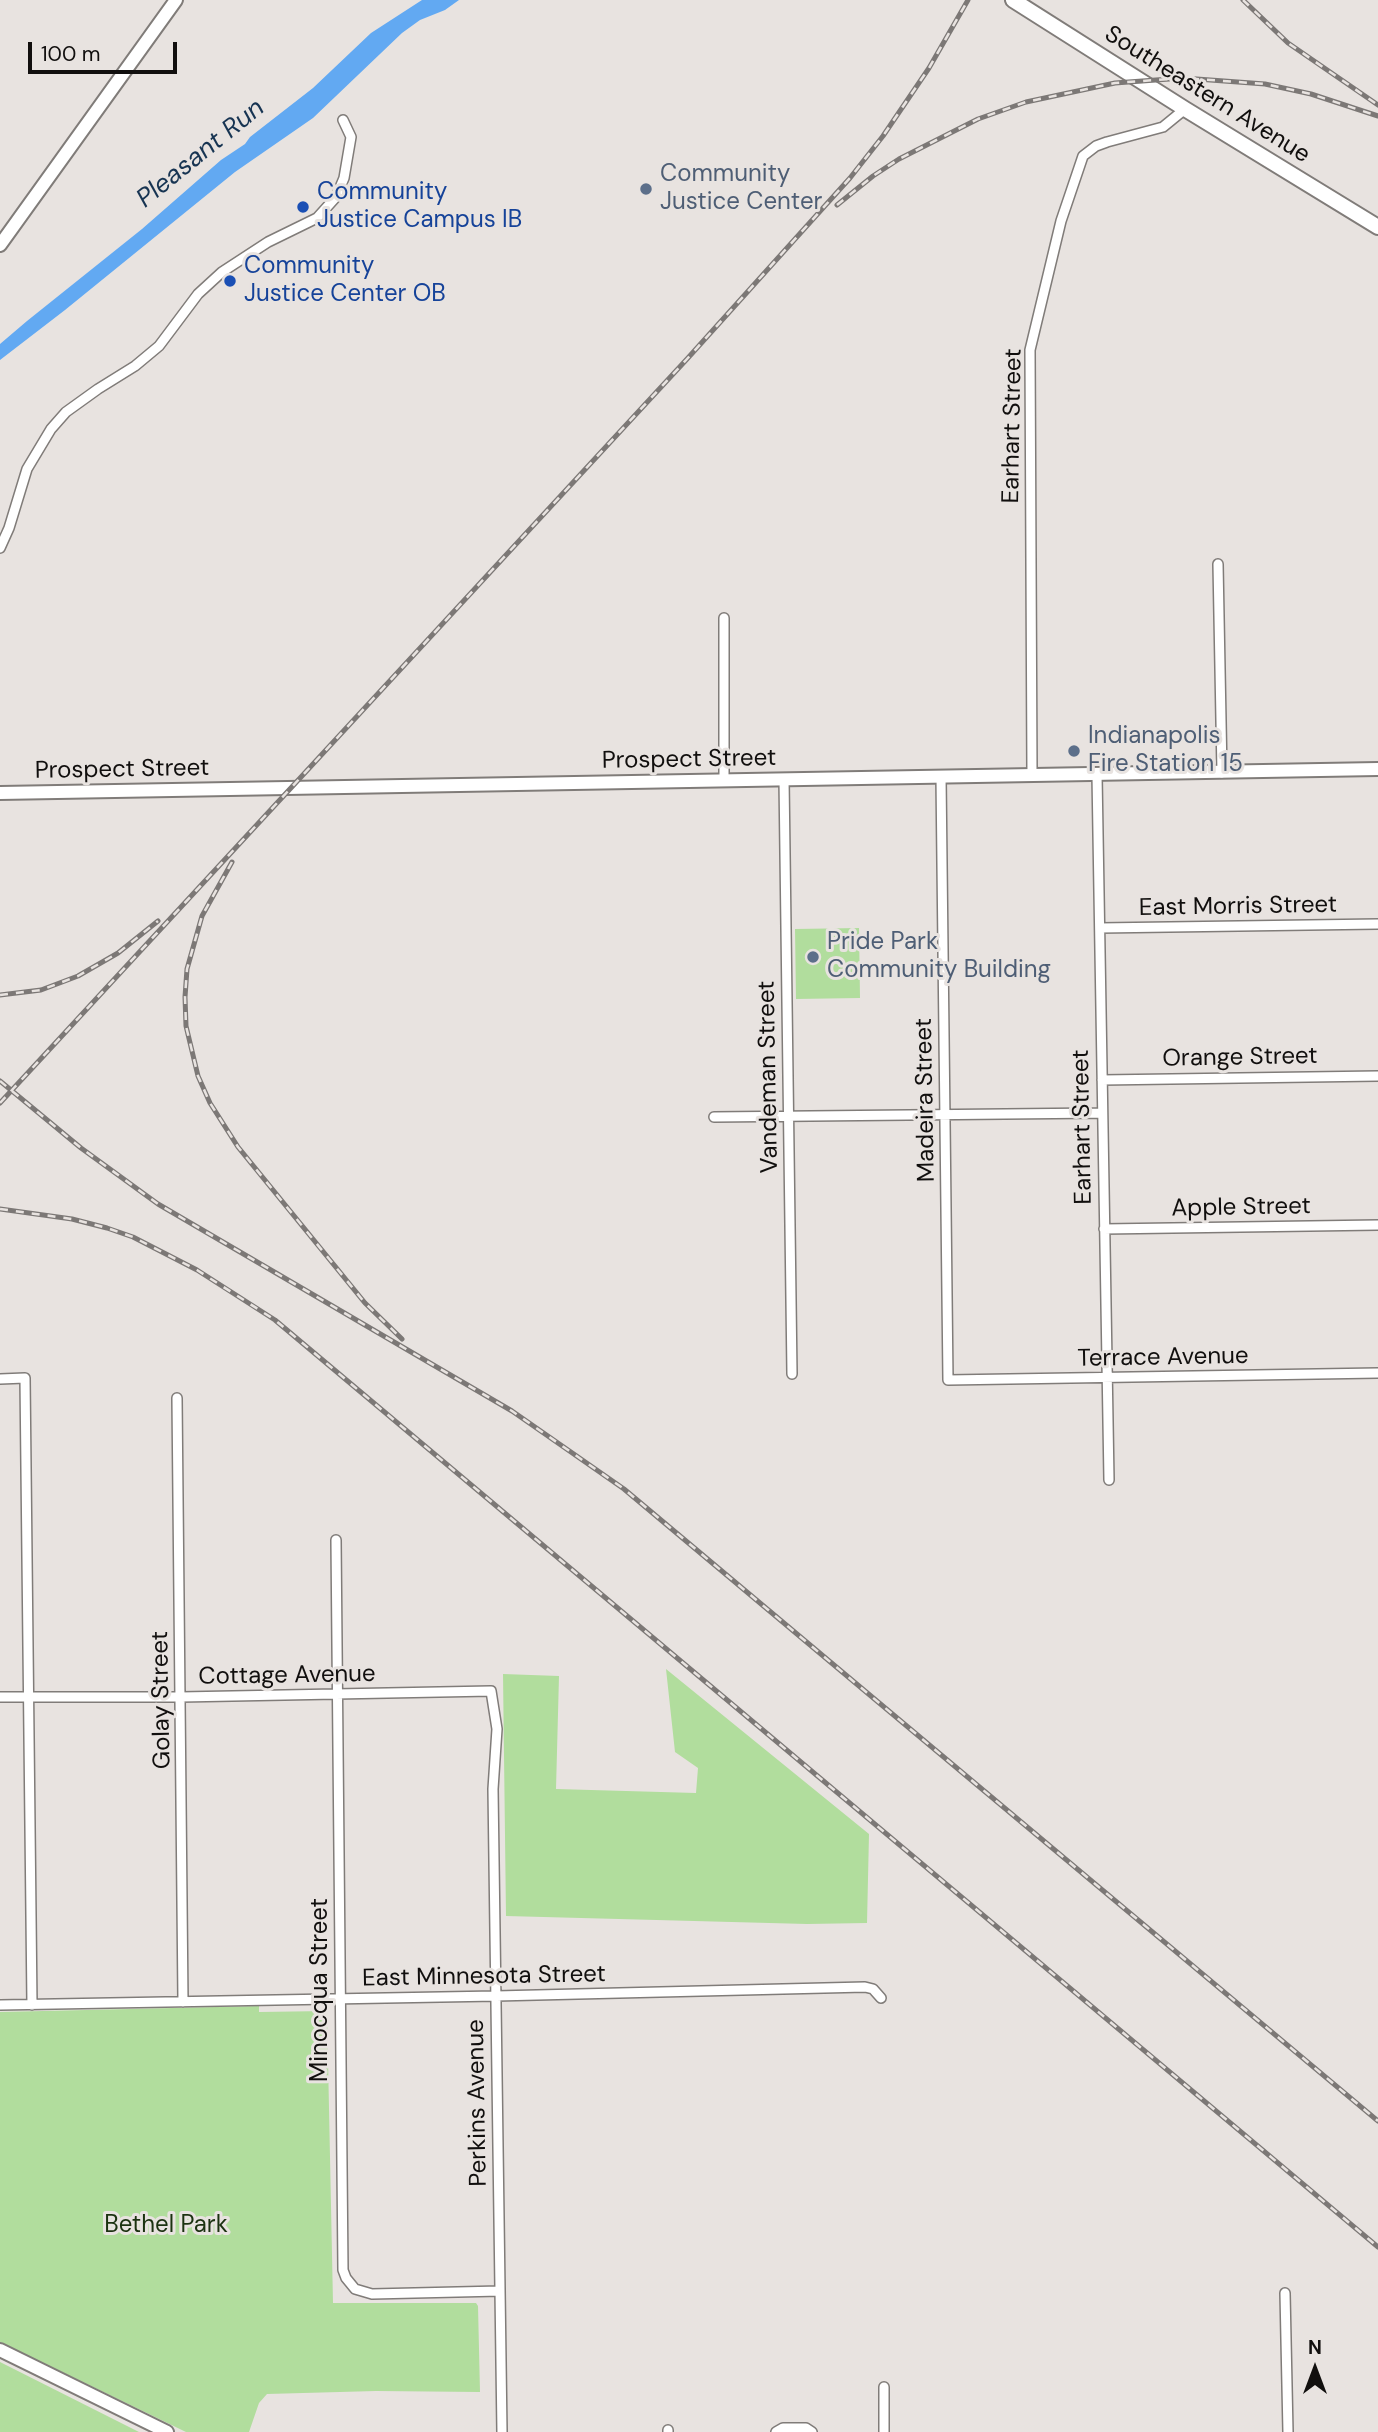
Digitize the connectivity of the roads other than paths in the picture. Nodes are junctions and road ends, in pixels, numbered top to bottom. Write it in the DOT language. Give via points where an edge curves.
graph roads {
  1 [pos="176,0"];
  2 [pos="1013,0"];
  3 [pos="1185,109"];
  4 [pos="343,120"];
  5 [pos="1378,227"];
  6 [pos="0,245"];
  7 [pos="0,548"];
  8 [pos="1218,564"];
  9 [pos="724,618"];
  10 [pos="1378,769"];
  11 [pos="1222,773"];
  12 [pos="1032,775"];
  13 [pos="1097,775"];
  14 [pos="941,778"];
  15 [pos="784,779"];
  16 [pos="724,781"];
  17 [pos="0,793"];
  18 [pos="1378,923"];
  19 [pos="1100,928"];
  20 [pos="1378,1076"];
  21 [pos="1102,1080"];
  22 [pos="1102,1113"];
  23 [pos="789,1115"];
  24 [pos="946,1115"];
  25 [pos="714,1117"];
  26 [pos="1378,1225"];
  27 [pos="1104,1229"];
  28 [pos="1378,1373"];
  29 [pos="792,1374"];
  30 [pos="1107,1378"];
  31 [pos="0,1379"];
  32 [pos="948,1380"];
  33 [pos="177,1398"];
  34 [pos="1109,1480"];
  35 [pos="336,1540"];
  36 [pos="491,1691"];
  37 [pos="338,1694"];
  38 [pos="30,1697"];
  39 [pos="181,1697"];
  40 [pos="0,1698"];
  41 [pos="496,1996"];
  42 [pos="881,1998"];
  43 [pos="340,1999"];
  44 [pos="183,2002"];
  45 [pos="0,2005"];
  46 [pos="32,2005"];
  47 [pos="500,2291"];
  48 [pos="1285,2293"];
  49 [pos="0,2350"];
  50 [pos="884,2387"];
  51 [pos="167,2432"];
  52 [pos="502,2432"];
  53 [pos="776,2432"];
  54 [pos="812,2432"];
  55 [pos="884,2432"];
  56 [pos="1288,2432"];
  1 -- 6 [label="main road"];
  2 -- 3 [label="main road, Southeastern Avenue"];
  3 -- 5 [label="main road, Southeastern Avenue"];
  3 -- 12 [label="street, Earhart Street" via="1163,127 1107,142 1083,156 1061,221 1030,350"];
  4 -- 7 [label="street" via="351,137 336,197 317,218 222,272 198,294 159,346 66,412 27,469"];
  8 -- 11 [label="street"];
  9 -- 16 [label="street"];
  10 -- 11 [label="main road, Prospect Street"];
  11 -- 13 [label="main road, Prospect Street"];
  12 -- 13 [label="main road, Prospect Street"];
  12 -- 14 [label="main road, Prospect Street"];
  13 -- 19 [label="street, Earhart Street"];
  14 -- 15 [label="main road, Prospect Street"];
  14 -- 24 [label="street, Madeira Street"];
  15 -- 16 [label="main road, Prospect Street"];
  15 -- 23 [label="street, Vandeman Street"];
  16 -- 17 [label="main road, Prospect Street"];
  18 -- 19 [label="street, East Morris Street"];
  19 -- 21 [label="street, Earhart Street"];
  20 -- 21 [label="street, Orange Street"];
  21 -- 22 [label="street, Earhart Street"];
  22 -- 24 [label="street"];
  22 -- 27 [label="street, Earhart Street"];
  23 -- 24 [label="street"];
  23 -- 25 [label="street"];
  23 -- 29 [label="street, Vandeman Street"];
  24 -- 32 [label="street, Madeira Street"];
  26 -- 27 [label="street, Apple Street"];
  27 -- 30 [label="street, Earhart Street"];
  28 -- 30 [label="street, Terrace Avenue"];
  30 -- 32 [label="street, Terrace Avenue"];
  30 -- 34 [label="street, Earhart Street"];
  31 -- 38 [label="street" via="25,1378"];
  33 -- 39 [label="street, Golay Street"];
  35 -- 37 [label="street, Minocqua Street"];
  36 -- 37 [label="street, Cottage Avenue"];
  36 -- 41 [label="street, Perkins Avenue" via="497,1729 493,1789"];
  37 -- 39 [label="street, Cottage Avenue"];
  37 -- 43 [label="street, Minocqua Street"];
  38 -- 39 [label="street, Cottage Avenue"];
  38 -- 40 [label="street, Cottage Avenue"];
  38 -- 46 [label="street"];
  39 -- 44 [label="street, Golay Street"];
  41 -- 42 [label="street, East Minnesota Street" via="865,1987"];
  41 -- 43 [label="street, East Minnesota Street"];
  41 -- 47 [label="street, Perkins Avenue"];
  43 -- 44 [label="street, East Minnesota Street"];
  43 -- 47 [label="street, Minocqua Street" via="342,2265 346,2278 355,2289 372,2294"];
  44 -- 46 [label="street, East Minnesota Street"];
  45 -- 46 [label="street, East Minnesota Street"];
  47 -- 52 [label="street, Perkins Avenue"];
  48 -- 56 [label="street"];
  49 -- 51 [label="main road"];
  50 -- 55 [label="street"];
  53 -- 54 [label="street" via="783,2428"];
}
